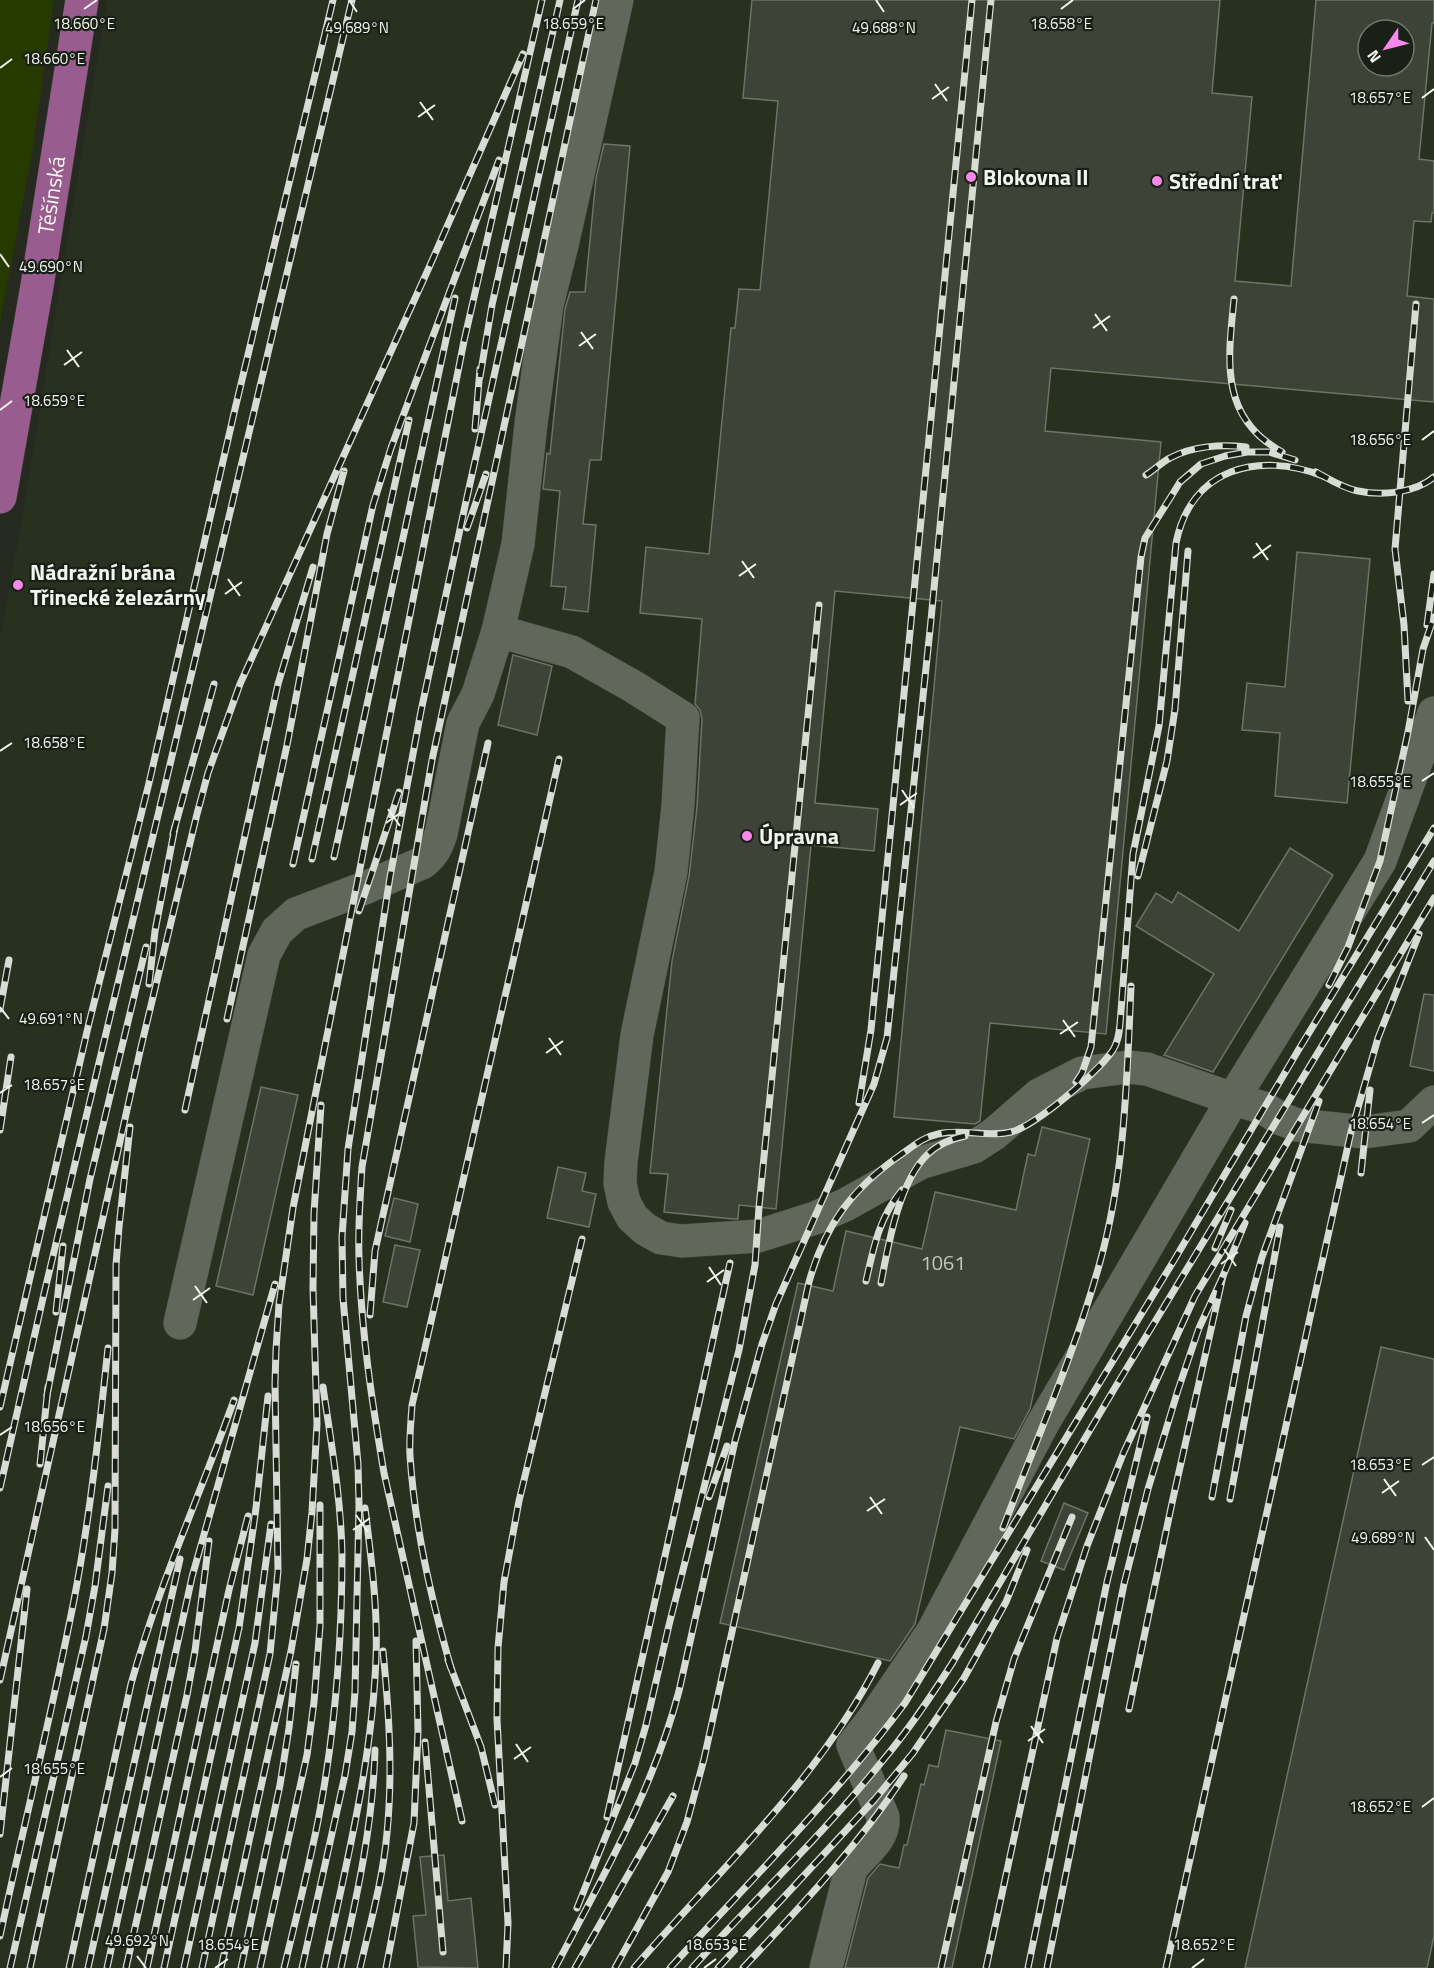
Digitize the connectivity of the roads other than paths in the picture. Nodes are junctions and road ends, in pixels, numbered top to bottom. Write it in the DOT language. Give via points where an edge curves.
graph roads {
  1 [pos="82,0"];
  2 [pos="617,0"];
  3 [pos="0,497"];
  4 [pos="498,631"];
  5 [pos="1434,713"];
  6 [pos="1233,1099"];
  7 [pos="1434,1102"];
  8 [pos="180,1323"];
  9 [pos="826,1968"];
  1 -- 3 [label="main road, Těšínská"];
  2 -- 4 [label="lane" via="547,305 518,544"];
  4 -- 6 [label="lane" via="572,652 683,718 671,872 638,1035 621,1162 624,1202 645,1229 661,1238 682,1241 758,1236 815,1218 920,1162 974,1147 1039,1095 1082,1073 1128,1067 1146,1069"];
  4 -- 8 [label="lane" via="478,694 463,723 437,847 429,857 406,871 297,914 270,942 261,966"];
  5 -- 6 [label="lane" via="1380,861"];
  6 -- 7 [label="lane" via="1264,1108 1297,1125 1358,1132 1409,1126"];
  6 -- 9 [label="lane" via="1042,1425 933,1631 853,1745 883,1817 883,1828 852,1869"];
}
